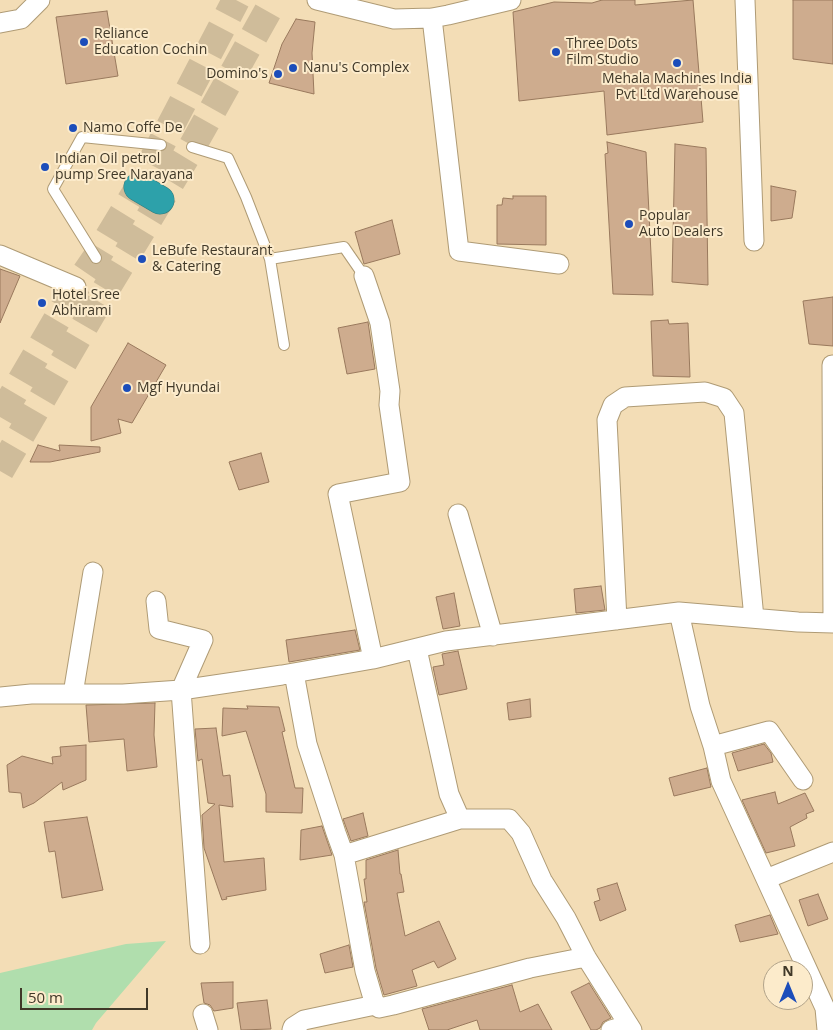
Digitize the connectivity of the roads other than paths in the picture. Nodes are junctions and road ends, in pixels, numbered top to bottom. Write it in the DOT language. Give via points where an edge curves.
graph roads {
  1 [pos="40,0"];
  2 [pos="317,0"];
  3 [pos="511,0"];
  4 [pos="745,0"];
  5 [pos="432,18"];
  6 [pos="0,23"];
  7 [pos="162,146"];
  8 [pos="192,147"];
  9 [pos="754,242"];
  10 [pos="0,255"];
  11 [pos="96,258"];
  12 [pos="270,259"];
  13 [pos="559,264"];
  14 [pos="364,276"];
  15 [pos="76,287"];
  16 [pos="284,345"];
  17 [pos="832,364"];
  18 [pos="458,514"];
  19 [pos="93,572"];
  20 [pos="156,601"];
  21 [pos="679,612"];
  22 [pos="754,618"];
  23 [pos="617,620"];
  24 [pos="833,623"];
  25 [pos="493,636"];
  26 [pos="417,649"];
  27 [pos="373,659"];
  28 [pos="294,673"];
  29 [pos="181,690"];
  30 [pos="73,694"];
  31 [pos="0,697"];
  32 [pos="713,746"];
  33 [pos="803,780"];
  34 [pos="460,819"];
  35 [pos="833,852"];
  36 [pos="344,855"];
  37 [pos="766,879"];
  38 [pos="200,944"];
  39 [pos="586,957"];
  40 [pos="375,1005"];
  41 [pos="829,1007"];
  42 [pos="631,1028"];
  43 [pos="292,1030"];
  44 [pos="611,1030"];
  45 [pos="827,1030"];
  1 -- 6 [label="street" via="21,19"];
  2 -- 5 [label="street" via="394,19"];
  3 -- 5 [label="street"];
  4 -- 9 [label="street"];
  5 -- 13 [label="street" via="460,251"];
  7 -- 11 [label="lane" via="82,137 53,189"];
  8 -- 12 [label="lane" via="228,158"];
  10 -- 15 [label="street"];
  12 -- 14 [label="lane" via="344,246"];
  12 -- 16 [label="lane"];
  14 -- 27 [label="street" via="380,323 400,482 338,494"];
  17 -- 24 [label="street"];
  18 -- 25 [label="street"];
  19 -- 30 [label="street"];
  20 -- 29 [label="street" via="159,630 203,640"];
  21 -- 22 [label="street"];
  21 -- 23 [label="street"];
  21 -- 32 [label="street" via="700,706"];
  22 -- 23 [label="street" via="734,413 724,398 705,392 625,397 613,404 607,420"];
  22 -- 24 [label="street"];
  23 -- 25 [label="street"];
  25 -- 26 [label="street" via="446,641"];
  26 -- 27 [label="street"];
  26 -- 34 [label="street" via="449,794"];
  27 -- 28 [label="street"];
  28 -- 29 [label="street"];
  28 -- 36 [label="street" via="307,744"];
  29 -- 30 [label="street"];
  29 -- 38 [label="street"];
  30 -- 31 [label="street"];
  32 -- 33 [label="street" via="769,731"];
  32 -- 37 [label="street" via="721,781"];
  34 -- 36 [label="street"];
  34 -- 39 [label="street" via="509,819 521,833 542,880"];
  35 -- 37 [label="street"];
  36 -- 40 [label="street" via="365,971"];
  37 -- 41 [label="street"];
  39 -- 40 [label="street" via="530,968 392,1005 378,1008"];
  39 -- 42 [label="street"];
  40 -- 43 [label="street" via="304,1020"];
  41 -- 45 [label="street"];
  42 -- 44 [label="street"];
}
